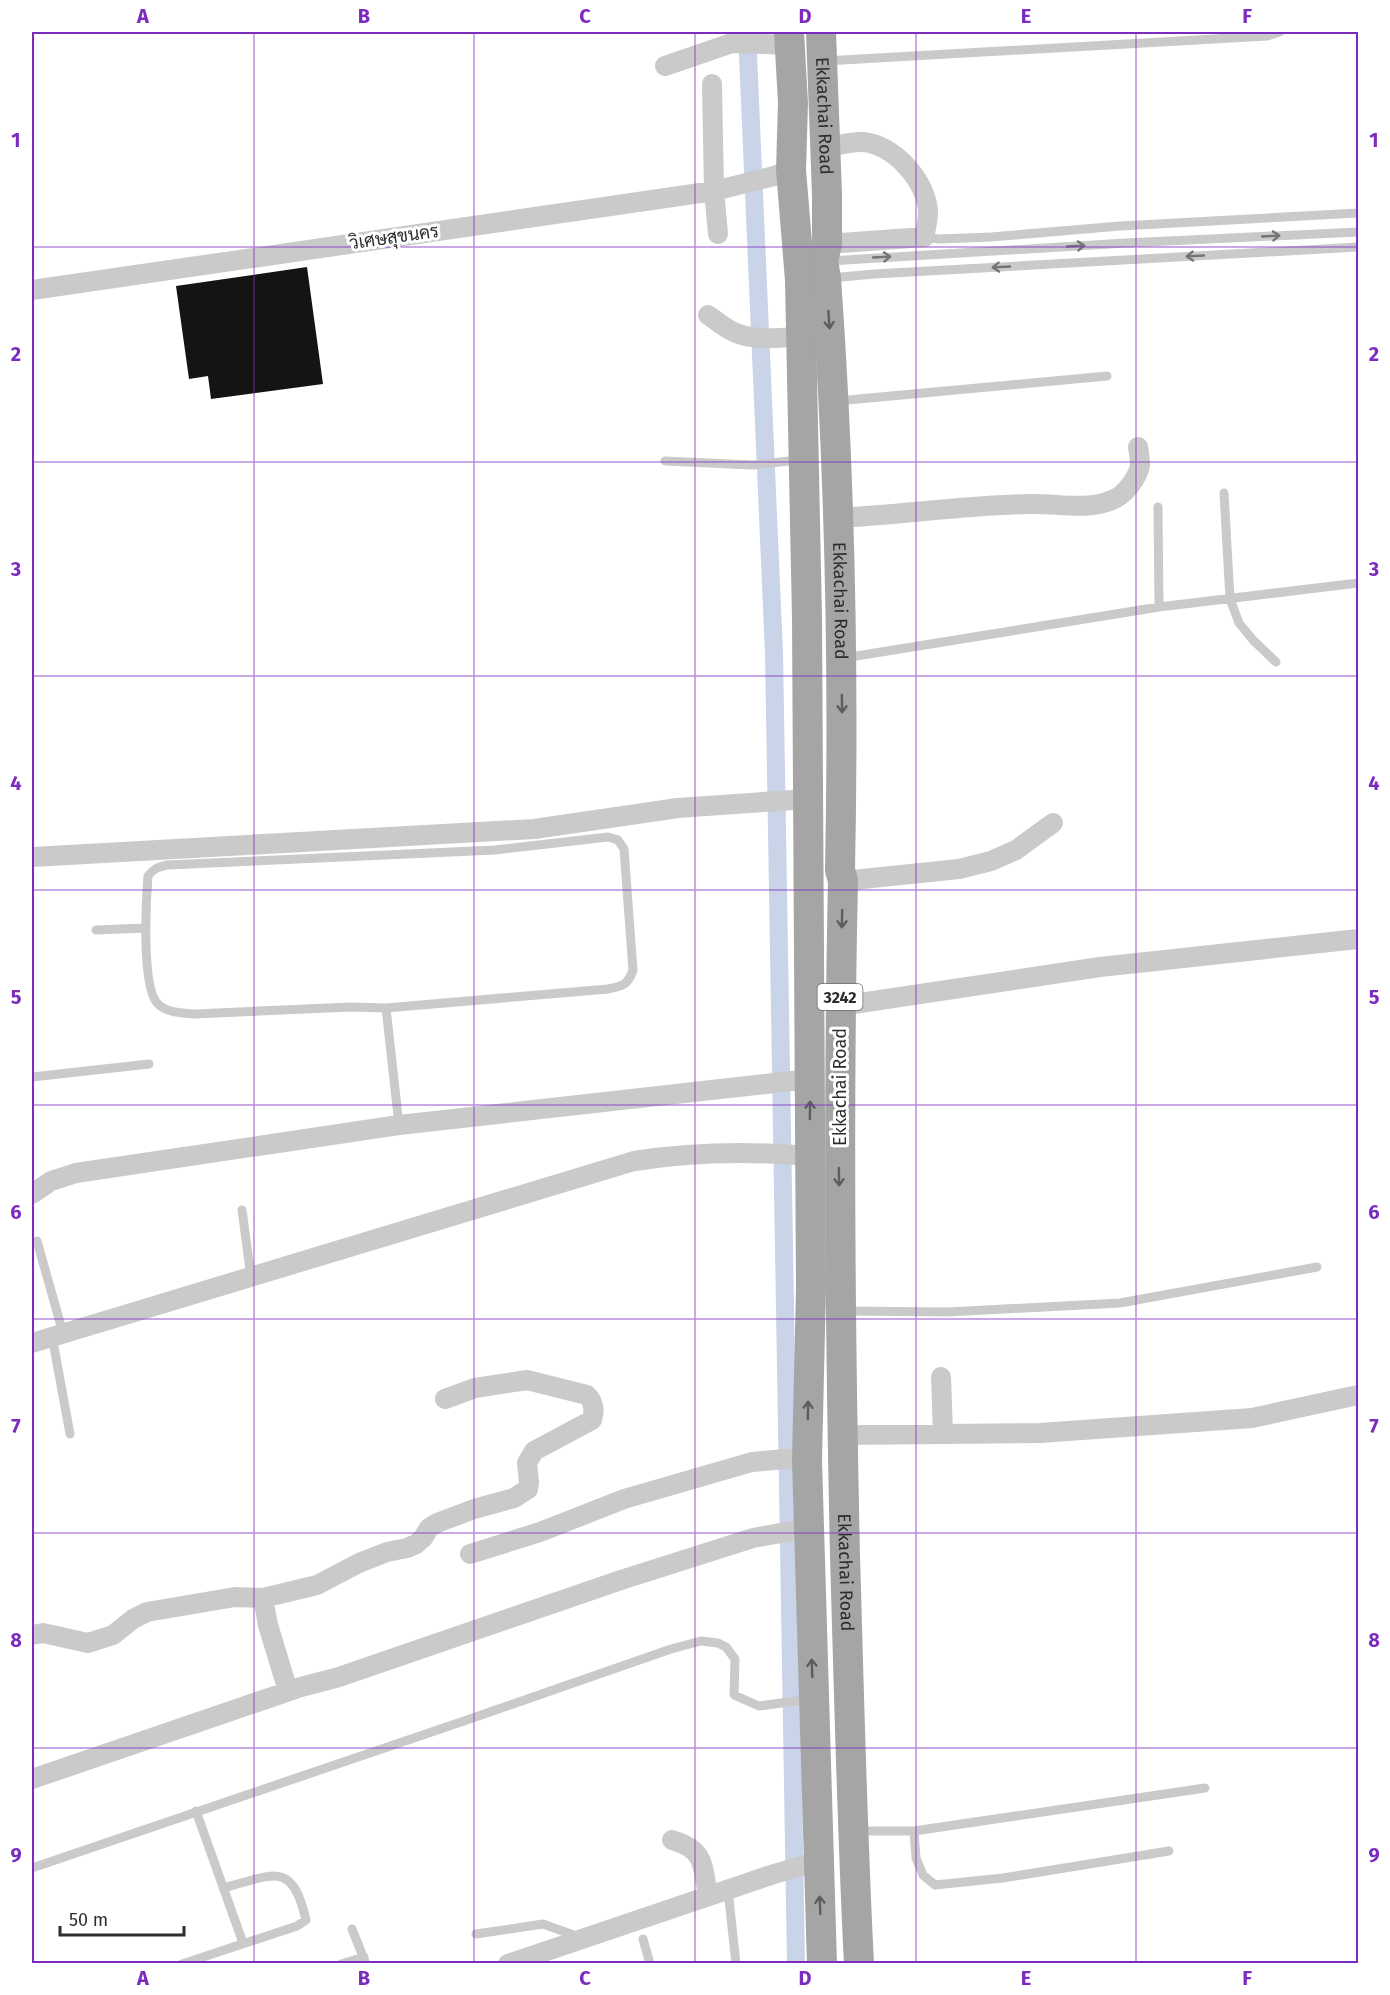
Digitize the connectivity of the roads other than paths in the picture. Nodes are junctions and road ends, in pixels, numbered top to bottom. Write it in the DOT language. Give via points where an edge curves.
graph roads {
  1 [pos="821,32"];
  2 [pos="1182,32"];
  3 [pos="1280,32"];
  4 [pos="1208,35"];
  5 [pos="772,41"];
  6 [pos="1184,42"];
  7 [pos="823,61"];
  8 [pos="665,66"];
  9 [pos="712,84"];
  10 [pos="826,147"];
  11 [pos="774,176"];
  12 [pos="714,191"];
  13 [pos="1359,213"];
  14 [pos="1359,232"];
  15 [pos="718,234"];
  16 [pos="924,237"];
  17 [pos="1359,247"];
  18 [pos="826,261"];
  19 [pos="32,290"];
  20 [pos="708,315"];
  21 [pos="789,337"];
  22 [pos="1107,376"];
  23 [pos="835,402"];
  24 [pos="1138,447"];
  25 [pos="665,461"];
  26 [pos="791,461"];
  27 [pos="1224,493"];
  28 [pos="1158,507"];
  29 [pos="837,518"];
  30 [pos="1359,583"];
  31 [pos="1230,599"];
  32 [pos="1159,607"];
  33 [pos="841,658"];
  34 [pos="1276,662"];
  35 [pos="799,799"];
  36 [pos="1053,823"];
  37 [pos="32,857"];
  38 [pos="843,880"];
  39 [pos="146,928"];
  40 [pos="96,930"];
  41 [pos="1359,939"];
  42 [pos="840,1006"];
  43 [pos="386,1008"];
  44 [pos="149,1064"];
  45 [pos="32,1077"];
  46 [pos="799,1080"];
  47 [pos="399,1125"];
  48 [pos="785,1154"];
  49 [pos="34,1188"];
  50 [pos="242,1210"];
  51 [pos="37,1241"];
  52 [pos="1317,1267"];
  53 [pos="251,1277"];
  54 [pos="840,1311"];
  55 [pos="58,1335"];
  56 [pos="32,1343"];
  57 [pos="941,1377"];
  58 [pos="1359,1395"];
  59 [pos="445,1399"];
  60 [pos="70,1434"];
  61 [pos="943,1434"];
  62 [pos="843,1435"];
  63 [pos="787,1460"];
  64 [pos="808,1528"];
  65 [pos="470,1554"];
  66 [pos="263,1598"];
  67 [pos="32,1635"];
  68 [pos="288,1691"];
  69 [pos="809,1699"];
  70 [pos="32,1779"];
  71 [pos="1205,1788"];
  72 [pos="196,1812"];
  73 [pos="852,1830"];
  74 [pos="914,1831"];
  75 [pos="672,1840"];
  76 [pos="1168,1851"];
  77 [pos="809,1864"];
  78 [pos="32,1868"];
  79 [pos="224,1888"];
  80 [pos="728,1890"];
  81 [pos="708,1896"];
  82 [pos="352,1929"];
  83 [pos="476,1934"];
  84 [pos="584,1938"];
  85 [pos="643,1939"];
  86 [pos="243,1943"];
  87 [pos="365,1960"];
  88 [pos="182,1964"];
  89 [pos="342,1964"];
  90 [pos="508,1964"];
  91 [pos="650,1964"];
  92 [pos="736,1964"];
  93 [pos="822,1964"];
  94 [pos="859,1964"];
  1 -- 7 [label="main road, Ekkachai Road / 3242"];
  2 -- 6 [label="lane"];
  3 -- 4 [label="lane" via="1267,36"];
  4 -- 6 [label="lane"];
  5 -- 8 [label="street" via="721,46"];
  5 -- 11 [label="main road, Ekkachai Road / 3242" via="793,103"];
  6 -- 7 [label="lane"];
  7 -- 10 [label="main road, Ekkachai Road / 3242"];
  9 -- 12 [label="street"];
  10 -- 16 [label="street" via="862,142 876,145 907,167 921,187 928,213"];
  10 -- 18 [label="main road, Ekkachai Road / 3242"];
  11 -- 12 [label="street, วิเศษสุขนคร"];
  11 -- 21 [label="main road, Ekkachai Road / 3242" via="800,280"];
  12 -- 15 [label="street"];
  12 -- 19 [label="street, วิเศษสุขนคร"];
  13 -- 16 [label="lane" via="991,237"];
  18 -- 14 [label="lane, one-way"];
  16 -- 18 [label="street"];
  17 -- 18 [label="lane, one-way" via="874,274"];
  18 -- 23 [label="main road, Ekkachai Road / 3242, one-way"];
  20 -- 21 [label="street" via="736,333"];
  21 -- 26 [label="main road, Ekkachai Road / 3242"];
  22 -- 23 [label="lane"];
  23 -- 29 [label="main road, Ekkachai Road / 3242"];
  24 -- 29 [label="street" via="1140,466 1130,485 1114,500 1090,506 1021,504"];
  25 -- 26 [label="lane" via="752,465"];
  26 -- 35 [label="main road, Ekkachai Road / 3242"];
  27 -- 31 [label="lane"];
  28 -- 32 [label="lane"];
  29 -- 33 [label="main road, Ekkachai Road / 3242"];
  30 -- 31 [label="lane"];
  31 -- 32 [label="lane"];
  31 -- 34 [label="lane" via="1239,623"];
  32 -- 33 [label="lane"];
  33 -- 38 [label="main road, Ekkachai Road / 3242, one-way"];
  35 -- 37 [label="street" via="678,808 534,829"];
  35 -- 46 [label="main road, Ekkachai Road / 3242"];
  36 -- 38 [label="street" via="1016,850 991,861 959,869"];
  38 -- 42 [label="main road, Ekkachai Road / 3242, one-way"];
  39 -- 40 [label="lane"];
  39 -- 43 [label="lane" via="149,986 156,1003 168,1010 195,1014"];
  39 -- 43 [label="lane" via="148,876 152,870 167,865 495,850 608,837 618,840 624,849 633,970 625,986"];
  41 -- 42 [label="street" via="1100,967"];
  42 -- 54 [label="main road, Ekkachai Road / 3242, one-way"];
  43 -- 47 [label="lane"];
  44 -- 45 [label="lane"];
  46 -- 47 [label="street"];
  48 -- 46 [label="main road, Ekkachai Road / 3242, one-way"];
  47 -- 49 [label="street" via="76,1173"];
  48 -- 53 [label="street" via="735,1152 634,1161"];
  63 -- 48 [label="main road, Ekkachai Road / 3242, one-way" via="811,1288"];
  50 -- 53 [label="lane"];
  51 -- 55 [label="lane"];
  52 -- 54 [label="lane" via="1120,1303 948,1312"];
  53 -- 55 [label="street"];
  54 -- 62 [label="main road, Ekkachai Road / 3242"];
  55 -- 56 [label="street"];
  55 -- 60 [label="lane"];
  57 -- 61 [label="street"];
  58 -- 61 [label="street" via="1252,1418 1040,1433"];
  59 -- 66 [label="street" via="475,1388 527,1380 587,1395 594,1413 591,1420 534,1451 527,1463 529,1483 524,1493 437,1523 416,1544 359,1563 317,1585"];
  61 -- 62 [label="street"];
  62 -- 73 [label="main road, Ekkachai Road / 3242"];
  63 -- 64 [label="main road, Ekkachai Road / 3242"];
  63 -- 65 [label="street" via="752,1462 624,1499"];
  64 -- 68 [label="street" via="753,1538"];
  69 -- 64 [label="main road, Ekkachai Road / 3242, one-way"];
  66 -- 67 [label="street" via="235,1597 147,1612 113,1635 88,1643 43,1633"];
  66 -- 68 [label="street"];
  68 -- 70 [label="street"];
  69 -- 72 [label="lane" via="759,1706 734,1695 735,1659 726,1647 701,1641"];
  69 -- 77 [label="main road, Ekkachai Road / 3242"];
  71 -- 74 [label="lane"];
  72 -- 78 [label="lane"];
  72 -- 79 [label="lane"];
  73 -- 74 [label="lane"];
  73 -- 94 [label="main road, Ekkachai Road / 3242"];
  74 -- 76 [label="lane" via="916,1858 923,1875 935,1885"];
  75 -- 81 [label="street" via="688,1845 700,1856"];
  77 -- 80 [label="street"];
  93 -- 77 [label="main road, Ekkachai Road / 3242, one-way"];
  79 -- 86 [label="lane"];
  79 -- 86 [label="lane" via="282,1876 294,1886 304,1911 303,1923"];
  80 -- 81 [label="street"];
  80 -- 92 [label="lane"];
  81 -- 84 [label="street"];
  82 -- 87 [label="lane"];
  83 -- 84 [label="lane" via="543,1924"];
  84 -- 90 [label="street"];
  85 -- 91 [label="lane"];
  86 -- 88 [label="lane"];
  87 -- 89 [label="lane"];
}
